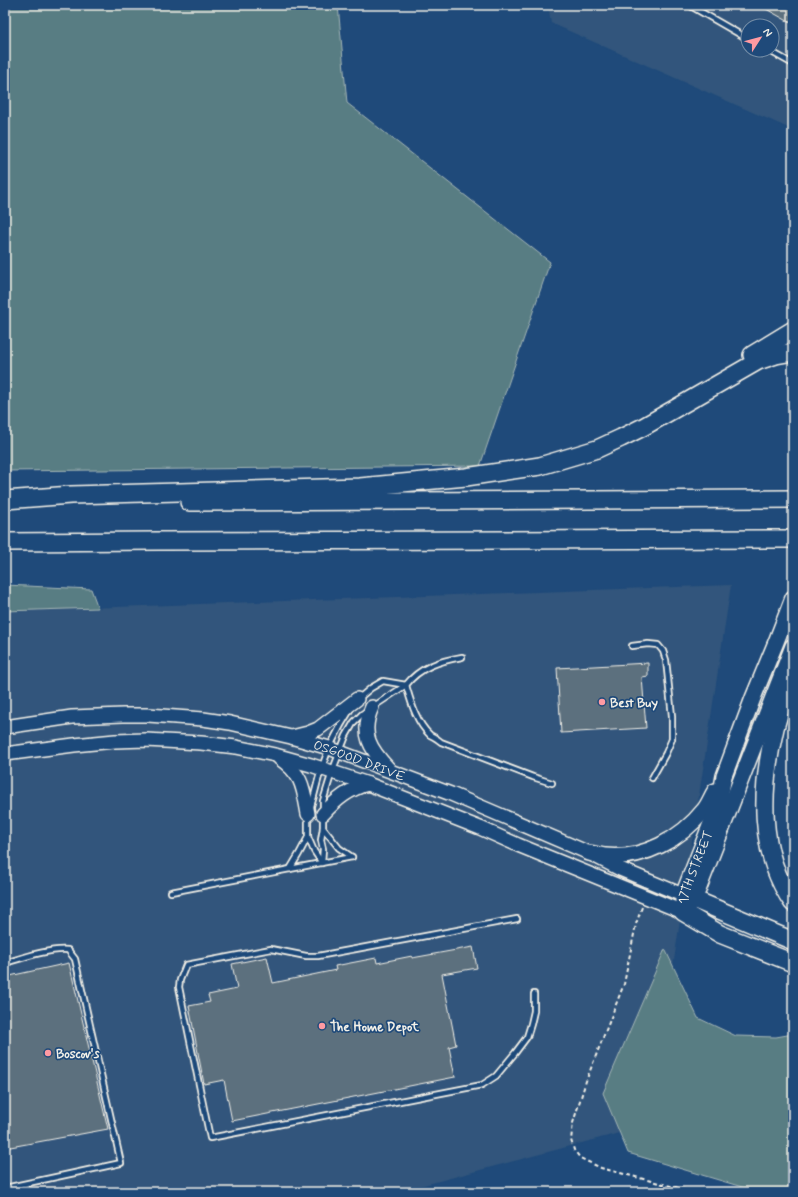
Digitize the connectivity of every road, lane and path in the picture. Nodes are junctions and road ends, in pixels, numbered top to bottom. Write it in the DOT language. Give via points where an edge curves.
graph roads {
  1 [pos="688,5"];
  2 [pos="740,34"];
  3 [pos="780,57"];
  4 [pos="793,64"];
  5 [pos="793,330"];
  6 [pos="793,352"];
  7 [pos="665,414"];
  8 [pos="793,499"];
  9 [pos="5,500"];
  10 [pos="5,504"];
  11 [pos="707,539"];
  12 [pos="793,539"];
  13 [pos="5,542"];
  14 [pos="793,545"];
  15 [pos="793,598"];
  16 [pos="632,646"];
  17 [pos="793,646"];
  18 [pos="462,657"];
  19 [pos="793,670"];
  20 [pos="406,685"];
  21 [pos="357,700"];
  22 [pos="372,707"];
  23 [pos="5,727"];
  24 [pos="291,737"];
  25 [pos="335,750"];
  26 [pos="5,754"];
  27 [pos="274,755"];
  28 [pos="327,770"];
  29 [pos="391,772"];
  30 [pos="724,776"];
  31 [pos="652,778"];
  32 [pos="552,783"];
  33 [pos="368,784"];
  34 [pos="308,814"];
  35 [pos="323,814"];
  36 [pos="323,828"];
  37 [pos="308,837"];
  38 [pos="590,853"];
  39 [pos="322,863"];
  40 [pos="290,870"];
  41 [pos="171,892"];
  42 [pos="646,896"];
  43 [pos="686,902"];
  44 [pos="793,902"];
  45 [pos="517,919"];
  46 [pos="793,941"];
  47 [pos="5,963"];
  48 [pos="793,963"];
  49 [pos="534,994"];
  50 [pos="5,1188"];
  51 [pos="694,1192"];
  1 -- 2 [label="lane"];
  3 -- 4 [label="lane"];
  5 -- 7 [label="highway"];
  6 -- 7 [label="highway" via="758,362"];
  7 -- 9 [label="highway" via="621,438 570,457 540,466 466,477 360,487 71,495"];
  8 -- 10 [label="highway"];
  11 -- 12 [label="highway"];
  11 -- 13 [label="highway"];
  11 -- 14 [label="highway"];
  15 -- 30 [label="main road, 17TH STREET"];
  16 -- 31 [label="lane" via="658,645 666,660 672,739"];
  17 -- 43 [label="main road, 17TH STREET" via="698,890"];
  18 -- 20 [label="lane" via="445,660 426,668 413,676"];
  19 -- 44 [label="highway" via="775,728 765,802 766,830 772,857 782,886"];
  20 -- 21 [label="lane" via="383,681"];
  20 -- 22 [label="lane"];
  20 -- 32 [label="lane" via="416,714 430,735"];
  21 -- 24 [label="main road" via="318,729"];
  21 -- 25 [label="lane" via="336,732"];
  22 -- 25 [label="lane" via="354,722"];
  22 -- 29 [label="main road" via="368,717 367,735 376,755"];
  23 -- 24 [label="main road, OSGOOD DRIVE" via="72,717 123,714 203,719"];
  24 -- 25 [label="main road, OSGOOD DRIVE"];
  25 -- 28 [label="lane"];
  25 -- 28 [label="lane"];
  25 -- 29 [label="main road, OSGOOD DRIVE"];
  26 -- 27 [label="main road, OSGOOD DRIVE" via="115,740 146,740 201,743"];
  27 -- 28 [label="main road, OSGOOD DRIVE"];
  27 -- 34 [label="main road" via="290,766 300,780"];
  28 -- 33 [label="main road, OSGOOD DRIVE"];
  28 -- 34 [label="lane"];
  28 -- 35 [label="lane"];
  29 -- 38 [label="main road, OSGOOD DRIVE" via="451,794"];
  30 -- 38 [label="main road" via="706,808 664,844 637,854 604,856"];
  30 -- 43 [label="main road, 17TH STREET" via="719,803"];
  33 -- 35 [label="main road" via="349,791"];
  33 -- 42 [label="main road, OSGOOD DRIVE"];
  34 -- 37 [label="lane"];
  35 -- 36 [label="lane"];
  36 -- 39 [label="lane"];
  36 -- 39 [label="lane" via="339,848 352,857"];
  37 -- 39 [label="lane"];
  37 -- 40 [label="lane"];
  38 -- 43 [label="main road, OSGOOD DRIVE"];
  39 -- 40 [label="lane"];
  40 -- 41 [label="lane"];
  42 -- 43 [label="main road, OSGOOD DRIVE"];
  42 -- 51 [label="path" via="636,924 624,984 586,1081 573,1123 571,1140 580,1158 601,1168"];
  43 -- 46 [label="highway"];
  43 -- 48 [label="highway" via="720,934"];
  45 -- 49 [label="lane" via="318,956 271,949 186,965 179,987 210,1138 482,1085 496,1076 527,1037 534,1011"];
  47 -- 50 [label="lane" via="63,950 68,950 75,959 121,1163"];
}
